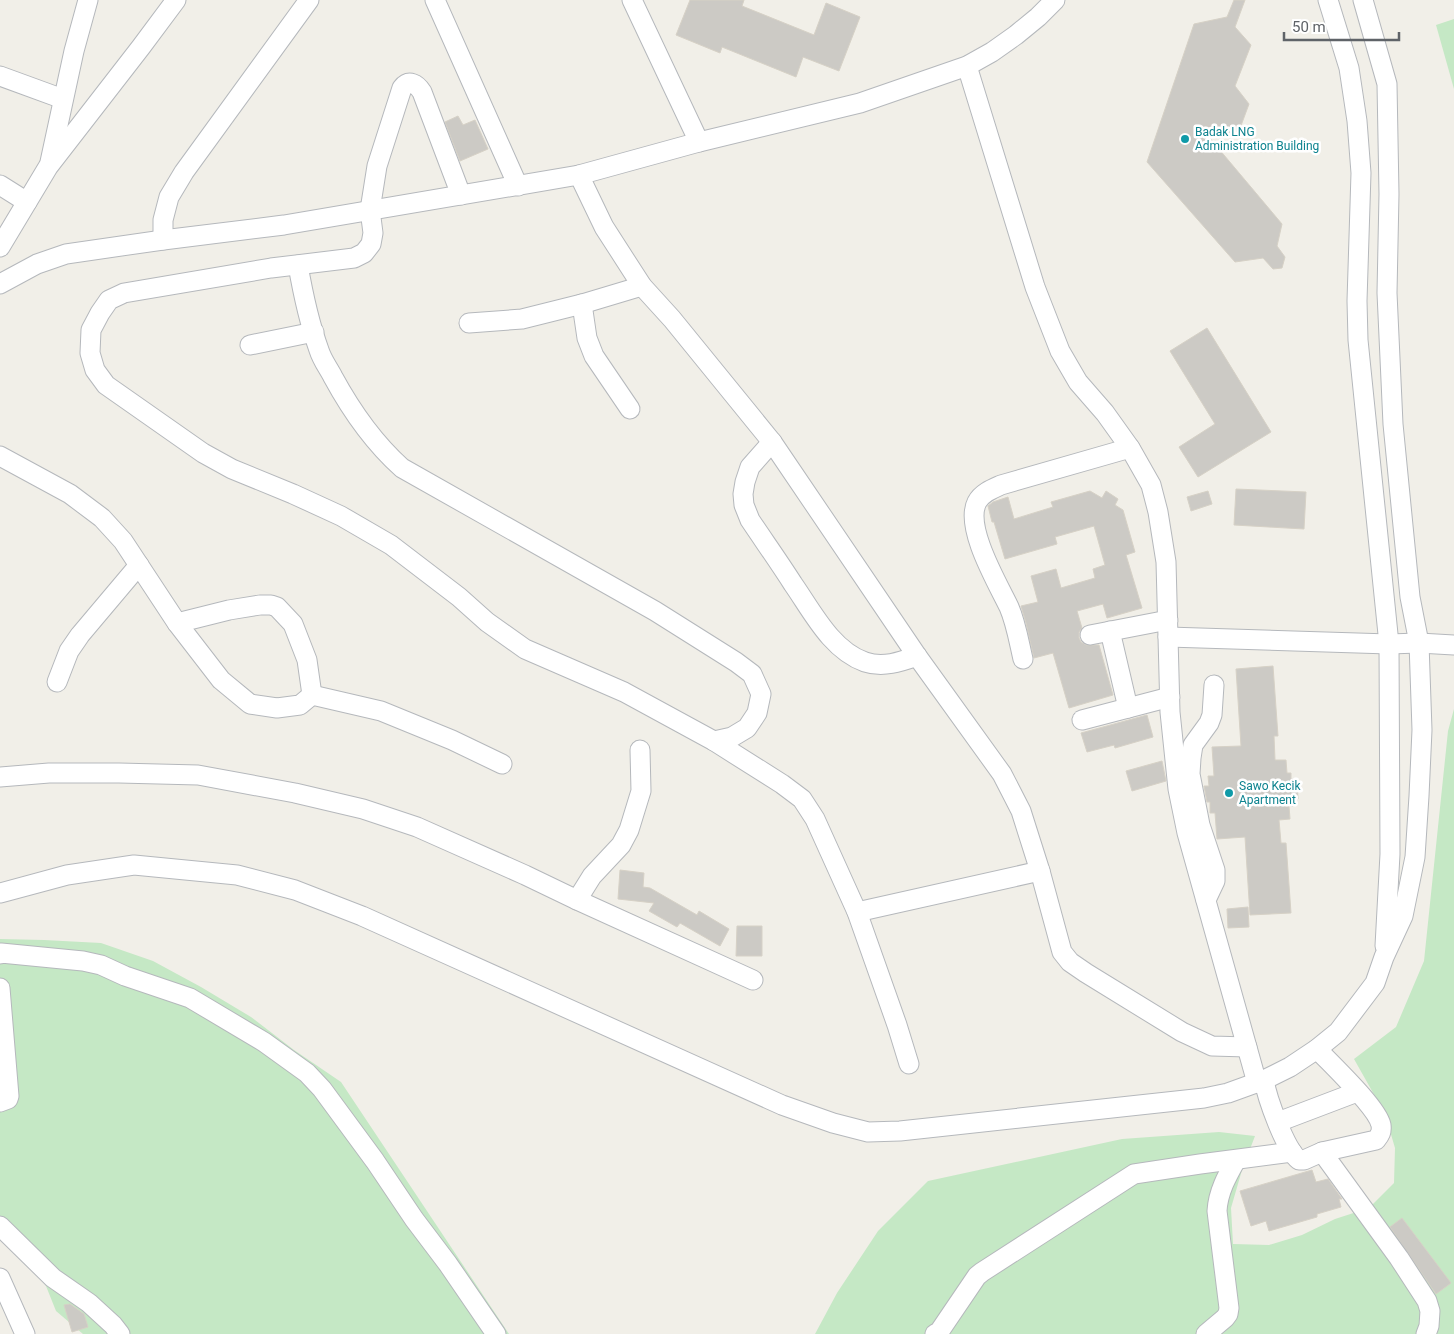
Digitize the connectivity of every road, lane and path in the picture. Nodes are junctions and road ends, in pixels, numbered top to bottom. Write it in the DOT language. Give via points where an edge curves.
graph roads {
  1 [pos="88,0"];
  2 [pos="176,0"];
  3 [pos="310,0"];
  4 [pos="434,0"];
  5 [pos="632,0"];
  6 [pos="1055,0"];
  7 [pos="1328,0"];
  8 [pos="1364,0"];
  9 [pos="967,66"];
  10 [pos="0,76"];
  11 [pos="63,99"];
  12 [pos="699,142"];
  13 [pos="48,167"];
  14 [pos="1361,173"];
  15 [pos="579,175"];
  16 [pos="1389,176"];
  17 [pos="0,186"];
  18 [pos="518,186"];
  19 [pos="461,195"];
  20 [pos="27,202"];
  21 [pos="370,210"];
  22 [pos="163,240"];
  23 [pos="0,247"];
  24 [pos="298,265"];
  25 [pos="0,284"];
  26 [pos="642,286"];
  27 [pos="1387,293"];
  28 [pos="1357,301"];
  29 [pos="582,304"];
  30 [pos="470,322"];
  31 [pos="314,332"];
  32 [pos="250,345"];
  33 [pos="630,409"];
  34 [pos="772,442"];
  35 [pos="1130,448"];
  36 [pos="0,456"];
  37 [pos="139,565"];
  38 [pos="177,623"];
  39 [pos="1168,629"];
  40 [pos="1110,631"];
  41 [pos="1090,635"];
  42 [pos="1389,644"];
  43 [pos="1419,644"];
  44 [pos="1454,645"];
  45 [pos="917,656"];
  46 [pos="1023,659"];
  47 [pos="56,682"];
  48 [pos="1214,685"];
  49 [pos="312,694"];
  50 [pos="1170,697"];
  51 [pos="1128,708"];
  52 [pos="1082,720"];
  53 [pos="1204,729"];
  54 [pos="1172,730"];
  55 [pos="714,741"];
  56 [pos="640,750"];
  57 [pos="502,764"];
  58 [pos="0,777"];
  59 [pos="1040,871"];
  60 [pos="0,893"];
  61 [pos="577,900"];
  62 [pos="1206,900"];
  63 [pos="858,912"];
  64 [pos="0,954"];
  65 [pos="1384,957"];
  66 [pos="753,980"];
  67 [pos="0,988"];
  68 [pos="1247,1047"];
  69 [pos="1317,1049"];
  70 [pos="909,1064"];
  71 [pos="1260,1082"];
  72 [pos="1357,1092"];
  73 [pos="0,1102"];
  74 [pos="1278,1122"];
  75 [pos="1292,1152"];
  76 [pos="1322,1152"];
  77 [pos="1236,1160"];
  78 [pos="0,1226"];
  79 [pos="3,1288"];
  80 [pos="25,1334"];
  81 [pos="120,1334"];
  82 [pos="496,1334"];
  83 [pos="935,1334"];
  84 [pos="1206,1334"];
  85 [pos="1426,1334"];
  1 -- 11 [label="street"];
  2 -- 13 [label="street"];
  3 -- 22 [label="street" via="184,172 170,197 163,220"];
  4 -- 18 [label="street"];
  5 -- 12 [label="street"];
  6 -- 9 [label="street" via="1016,35"];
  7 -- 14 [label="street" via="1349,68"];
  8 -- 16 [label="street" via="1387,84"];
  9 -- 12 [label="street" via="860,103"];
  9 -- 35 [label="street" via="1035,288 1060,351 1078,382"];
  10 -- 11 [label="street"];
  11 -- 13 [label="street"];
  12 -- 15 [label="street"];
  13 -- 20 [label="street"];
  14 -- 16 [label="street"];
  14 -- 28 [label="street"];
  15 -- 18 [label="street"];
  15 -- 26 [label="street" via="604,227"];
  16 -- 27 [label="street"];
  17 -- 20 [label="street"];
  18 -- 19 [label="street"];
  19 -- 21 [label="street"];
  19 -- 21 [label="street" via="422,92 410,83 402,88 377,166"];
  20 -- 23 [label="street"];
  21 -- 22 [label="street" via="284,225"];
  21 -- 24 [label="street" via="373,233 364,253 354,258"];
  22 -- 25 [label="street" via="66,254 37,264"];
  24 -- 31 [label="street"];
  24 -- 55 [label="street" via="124,293 109,300 91,330 90,352 96,370 106,384 203,453 232,469 341,516 391,544 487,622 525,648 624,692"];
  26 -- 29 [label="street"];
  26 -- 34 [label="street"];
  27 -- 28 [label="street"];
  27 -- 43 [label="street" via="1394,434 1410,597"];
  28 -- 42 [label="street" via="1358,340"];
  29 -- 30 [label="street" via="522,319"];
  29 -- 33 [label="street" via="588,342 594,356"];
  31 -- 32 [label="street"];
  31 -- 55 [label="street" via="320,352 346,401 374,440 402,468 655,611 752,674 761,694 757,713 747,728 732,737"];
  34 -- 45 [label="street"];
  34 -- 45 [label="street" via="750,467 745,482 744,505 755,528 826,631 847,652 864,662 878,665 895,664"];
  35 -- 39 [label="street" via="1150,485 1158,512 1166,562"];
  35 -- 46 [label="street" via="1001,485 987,491 977,502 974,517 978,535 988,566 1010,608"];
  36 -- 37 [label="street" via="70,494 102,518"];
  37 -- 38 [label="street"];
  37 -- 47 [label="street" via="80,635 69,651"];
  38 -- 49 [label="street" via="221,680 250,704 277,708 300,705"];
  38 -- 49 [label="street" via="229,610 260,605 276,607 293,624 306,660"];
  39 -- 40 [label="street"];
  39 -- 42 [label="street"];
  39 -- 50 [label="street"];
  40 -- 41 [label="street"];
  40 -- 51 [label="street"];
  42 -- 43 [label="street"];
  42 -- 65 [label="street" via="1390,854"];
  43 -- 44 [label="street"];
  43 -- 65 [label="street" via="1422,730 1415,857 1403,916"];
  45 -- 59 [label="street" via="1002,774 1021,811"];
  48 -- 53 [label="street" via="1212,715"];
  49 -- 57 [label="street" via="380,711"];
  50 -- 51 [label="street"];
  50 -- 54 [label="street"];
  51 -- 52 [label="street"];
  53 -- 54 [label="street"];
  53 -- 62 [label="street" via="1193,746 1190,774 1200,825 1215,870 1215,881"];
  54 -- 62 [label="street" via="1178,790"];
  55 -- 63 [label="street" via="802,799 815,819"];
  56 -- 61 [label="street" via="641,791 630,830 621,845 592,876"];
  58 -- 61 [label="street" via="49,773 198,775 295,793 363,809 417,827"];
  59 -- 63 [label="street"];
  59 -- 68 [label="street" via="1057,939 1070,962 1182,1032 1212,1046"];
  60 -- 71 [label="street" via="67,875 134,865 237,875 295,890 362,916 782,1105 868,1132 1204,1098"];
  61 -- 66 [label="street"];
  62 -- 68 [label="street"];
  63 -- 70 [label="street"];
  64 -- 82 [label="street" via="101,965 190,998 264,1042 307,1073 375,1161"];
  65 -- 69 [label="street" via="1376,983 1362,1003 1338,1032"];
  67 -- 73 [label="street" via="9,1096"];
  68 -- 71 [label="street"];
  69 -- 71 [label="street"];
  69 -- 72 [label="street"];
  71 -- 74 [label="street"];
  72 -- 74 [label="street"];
  72 -- 76 [label="street" via="1377,1117 1381,1134 1376,1140"];
  74 -- 75 [label="street"];
  75 -- 76 [label="street" via="1301,1160"];
  75 -- 77 [label="street"];
  76 -- 85 [label="street" via="1427,1301 1430,1311"];
  77 -- 83 [label="street" via="1134,1174 977,1276"];
  77 -- 84 [label="street" via="1218,1199 1228,1314"];
  78 -- 81 [label="street" via="53,1278 89,1303"];
  79 -- 80 [label="street"];
}
